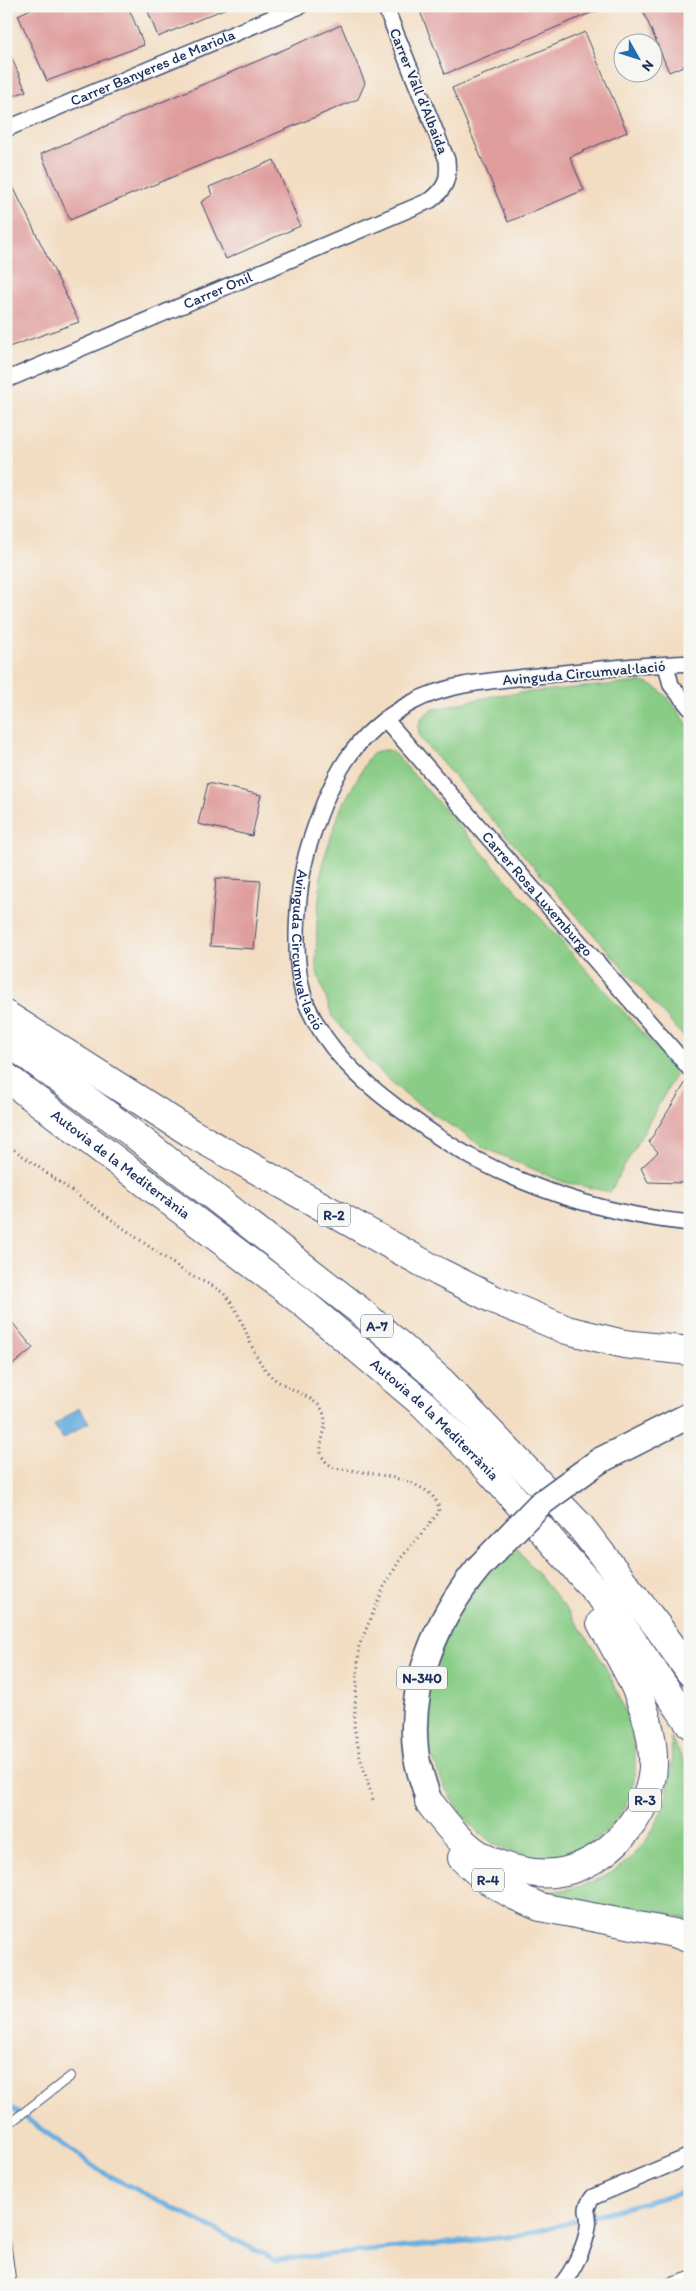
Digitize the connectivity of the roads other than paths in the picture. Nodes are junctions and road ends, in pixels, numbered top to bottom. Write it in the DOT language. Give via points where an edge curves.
graph roads {
  1 [pos="300,6"];
  2 [pos="386,6"];
  3 [pos="6,130"];
  4 [pos="430,200"];
  5 [pos="6,380"];
  6 [pos="690,663"];
  7 [pos="666,665"];
  8 [pos="690,708"];
  9 [pos="385,719"];
  10 [pos="6,1015"];
  11 [pos="6,1040"];
  12 [pos="690,1069"];
  13 [pos="6,1077"];
  14 [pos="690,1223"];
  15 [pos="690,1351"];
  16 [pos="690,1415"];
  17 [pos="561,1550"];
  18 [pos="690,1672"];
  19 [pos="690,1724"];
  20 [pos="429,1802"];
  21 [pos="690,1939"];
  22 [pos="71,2076"];
  23 [pos="6,2126"];
  24 [pos="690,2156"];
  25 [pos="6,2242"];
  26 [pos="690,2276"];
  27 [pos="12,2285"];
  28 [pos="561,2285"];
  29 [pos="662,2285"];
  1 -- 3 [label="street, Carrer Banyeres de Mariola"];
  2 -- 4 [label="street, Carrer Vall d'Albaida" via="447,160 447,182"];
  4 -- 5 [label="street, Carrer Onil"];
  6 -- 7 [label="street, Avinguda Circumval·lació"];
  7 -- 8 [label="street" via="670,685"];
  7 -- 9 [label="street, Avinguda Circumval·lació" via="615,667 482,682 441,690 412,702"];
  9 -- 12 [label="street, Carrer Rosa Luxemburgo"];
  9 -- 14 [label="street, Avinguda Circumval·lació" via="365,734 333,783 320,811 302,876 299,982 321,1032 344,1062 376,1092 424,1128 476,1160 536,1186 601,1206 650,1219"];
  10 -- 15 [label="highway, R-2" via="191,1133 493,1299 567,1330 624,1344"];
  11 -- 18 [label="highway, Autovia de la Mediterrània / A-7" via="136,1136 359,1310 442,1381 580,1526"];
  13 -- 17 [label="highway, Autovia de la Mediterrània / A-7" via="317,1314 429,1411 489,1470"];
  16 -- 20 [label="main road, N-340, bridge" via="599,1461 540,1504 461,1589 444,1619 418,1691 416,1754"];
  17 -- 19 [label="highway, Autovia de la Mediterrània / A-7" via="607,1604"];
  17 -- 20 [label="highway, R-3" via="573,1584 634,1682 647,1719 653,1755 652,1778 644,1803 609,1849 565,1871 539,1873 490,1861 463,1842"];
  20 -- 21 [label="highway, R-4" via="438,1828 455,1850 483,1877 513,1895 540,1907 674,1933"];
  22 -- 23 [label="lane"];
  24 -- 28 [label="street" via="593,2197 587,2205 589,2225 584,2240"];
  25 -- 27 [label="lane"];
  26 -- 29 [label="lane"];
}
